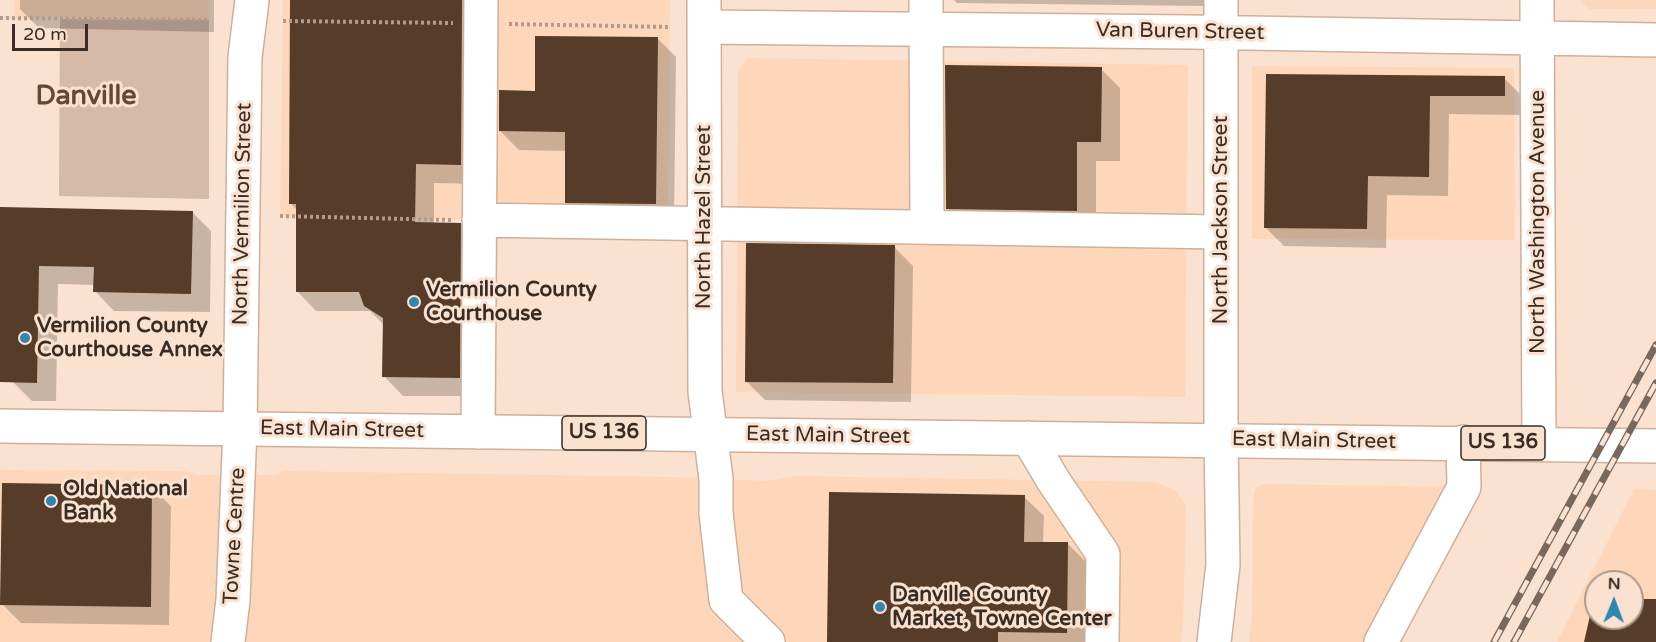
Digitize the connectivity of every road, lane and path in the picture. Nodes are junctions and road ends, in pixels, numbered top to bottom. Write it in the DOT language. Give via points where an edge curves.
graph roads {
  1 [pos="252,0"];
  2 [pos="481,0"];
  3 [pos="1221,0"];
  4 [pos="1537,0"];
  5 [pos="704,13"];
  6 [pos="926,14"];
  7 [pos="0,18"];
  8 [pos="209,20"];
  9 [pos="1221,32"];
  10 [pos="1536,39"];
  11 [pos="1656,40"];
  12 [pos="280,216"];
  13 [pos="479,220"];
  14 [pos="704,224"];
  15 [pos="927,227"];
  16 [pos="1221,232"];
  17 [pos="0,426"];
  18 [pos="240,429"];
  19 [pos="478,432"];
  20 [pos="711,434"];
  21 [pos="1028,438"];
  22 [pos="1221,440"];
  23 [pos="1463,442"];
  24 [pos="1539,443"];
  25 [pos="1656,446"];
  26 [pos="228,642"];
  27 [pos="768,642"];
  28 [pos="1102,642"];
  29 [pos="1214,642"];
  30 [pos="1381,642"];
  1 -- 18 [label="street, North Vermilion Street" via="245,57"];
  2 -- 13 [label="street"];
  3 -- 9 [label="street, North Jackson Street"];
  4 -- 10 [label="street, North Washington Avenue"];
  5 -- 6 [label="street, Van Buren Street"];
  5 -- 14 [label="street, North Hazel Street"];
  6 -- 9 [label="street, Van Buren Street"];
  6 -- 15 [label="street"];
  7 -- 8 [label="path"];
  9 -- 10 [label="street, Van Buren Street"];
  9 -- 16 [label="street, North Jackson Street"];
  10 -- 11 [label="street, Van Buren Street"];
  10 -- 24 [label="street, North Washington Avenue"];
  12 -- 13 [label="path"];
  13 -- 14 [label="street"];
  13 -- 19 [label="street"];
  14 -- 15 [label="street"];
  14 -- 20 [label="street, North Hazel Street" via="705,391"];
  15 -- 16 [label="street"];
  16 -- 22 [label="street, North Jackson Street"];
  17 -- 18 [label="street, East Main Street / US 136"];
  18 -- 19 [label="street, East Main Street / US 136"];
  18 -- 26 [label="street, Towne Centre"];
  19 -- 20 [label="street, East Main Street / US 136"];
  20 -- 21 [label="street, East Main Street / US 136"];
  20 -- 27 [label="street" via="726,600"];
  21 -- 22 [label="street, East Main Street / US 136"];
  21 -- 28 [label="street" via="1103,554"];
  22 -- 23 [label="street, East Main Street / US 136"];
  22 -- 29 [label="street, North Jackson Street" via="1223,565"];
  23 -- 24 [label="street, East Main Street / US 136"];
  23 -- 30 [label="street" via="1464,487"];
  24 -- 25 [label="street, East Main Street / US 136"];
}
